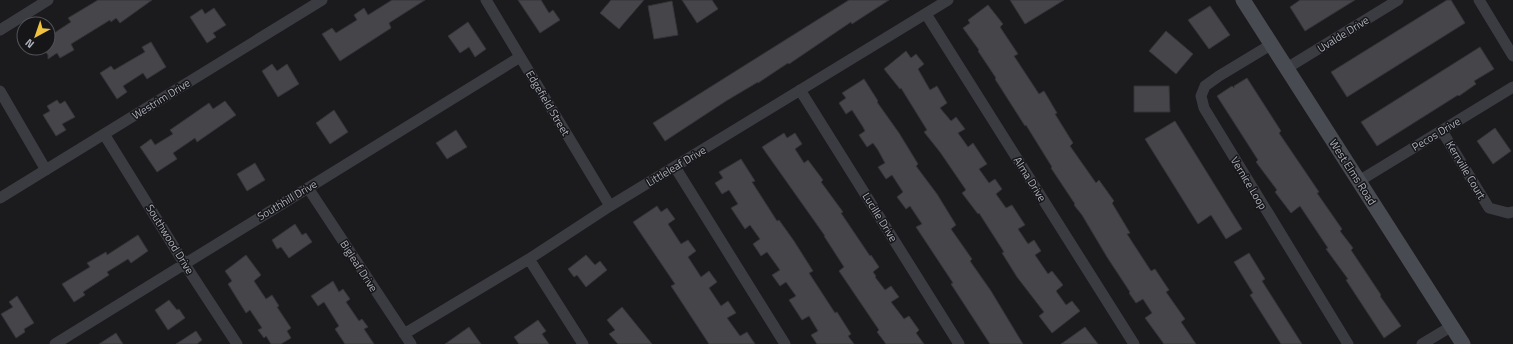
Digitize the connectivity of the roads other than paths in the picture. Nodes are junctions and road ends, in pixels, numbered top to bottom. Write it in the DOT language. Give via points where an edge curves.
graph roads {
  1 [pos="48,0"];
  2 [pos="322,0"];
  3 [pos="486,0"];
  4 [pos="948,0"];
  5 [pos="1243,0"];
  6 [pos="1398,0"];
  7 [pos="1479,0"];
  8 [pos="926,14"];
  9 [pos="0,30"];
  10 [pos="1272,44"];
  11 [pos="1513,56"];
  12 [pos="520,57"];
  13 [pos="1287,68"];
  14 [pos="1513,87"];
  15 [pos="800,90"];
  16 [pos="0,91"];
  17 [pos="1442,131"];
  18 [pos="104,134"];
  19 [pos="675,167"];
  20 [pos="46,170"];
  21 [pos="1359,181"];
  22 [pos="308,188"];
  23 [pos="0,198"];
  24 [pos="610,206"];
  25 [pos="1513,212"];
  26 [pos="529,259"];
  27 [pos="184,263"];
  28 [pos="1452,326"];
  29 [pos="404,334"];
  30 [pos="58,343"];
  31 [pos="237,344"];
  32 [pos="410,344"];
  33 [pos="583,344"];
  34 [pos="785,344"];
  35 [pos="959,344"];
  36 [pos="1134,344"];
  37 [pos="1348,344"];
  38 [pos="1422,344"];
  39 [pos="1463,344"];
  1 -- 9 [label="street"];
  2 -- 18 [label="street, Westrim Drive"];
  3 -- 12 [label="street, Edgefield Street"];
  4 -- 8 [label="street, Littleleaf Drive"];
  5 -- 10 [label="main road, West Elms Road"];
  6 -- 13 [label="street, Uvalde Drive"];
  7 -- 11 [label="street"];
  8 -- 15 [label="street, Littleleaf Drive"];
  8 -- 36 [label="street, Alma Drive"];
  10 -- 13 [label="main road, West Elms Road"];
  10 -- 37 [label="street, Vernice Loop" via="1205,86 1201,96 1204,108"];
  12 -- 22 [label="street, Southhill Drive"];
  12 -- 24 [label="street, Edgefield Street"];
  13 -- 21 [label="main road, West Elms Road"];
  14 -- 17 [label="street, Pecos Drive"];
  15 -- 19 [label="street, Littleleaf Drive"];
  15 -- 35 [label="street, Lucille Drive"];
  16 -- 20 [label="street"];
  17 -- 21 [label="street, Pecos Drive"];
  17 -- 25 [label="street, Kerrville Court" via="1489,208"];
  18 -- 20 [label="street, Westrim Drive"];
  18 -- 27 [label="street, Southwood Drive"];
  19 -- 24 [label="street, Littleleaf Drive"];
  19 -- 34 [label="street"];
  20 -- 23 [label="street, Westrim Drive"];
  21 -- 28 [label="main road, West Elms Road"];
  22 -- 27 [label="street, Southhill Drive"];
  22 -- 29 [label="street, Bigleaf Drive"];
  24 -- 26 [label="street, Littleleaf Drive"];
  26 -- 29 [label="street, Littleleaf Drive"];
  26 -- 33 [label="street"];
  27 -- 30 [label="street, Southhill Drive"];
  27 -- 31 [label="street, Southwood Drive"];
  28 -- 38 [label="street"];
  28 -- 39 [label="main road, West Elms Road"];
  29 -- 32 [label="street, Bigleaf Drive"];
}
